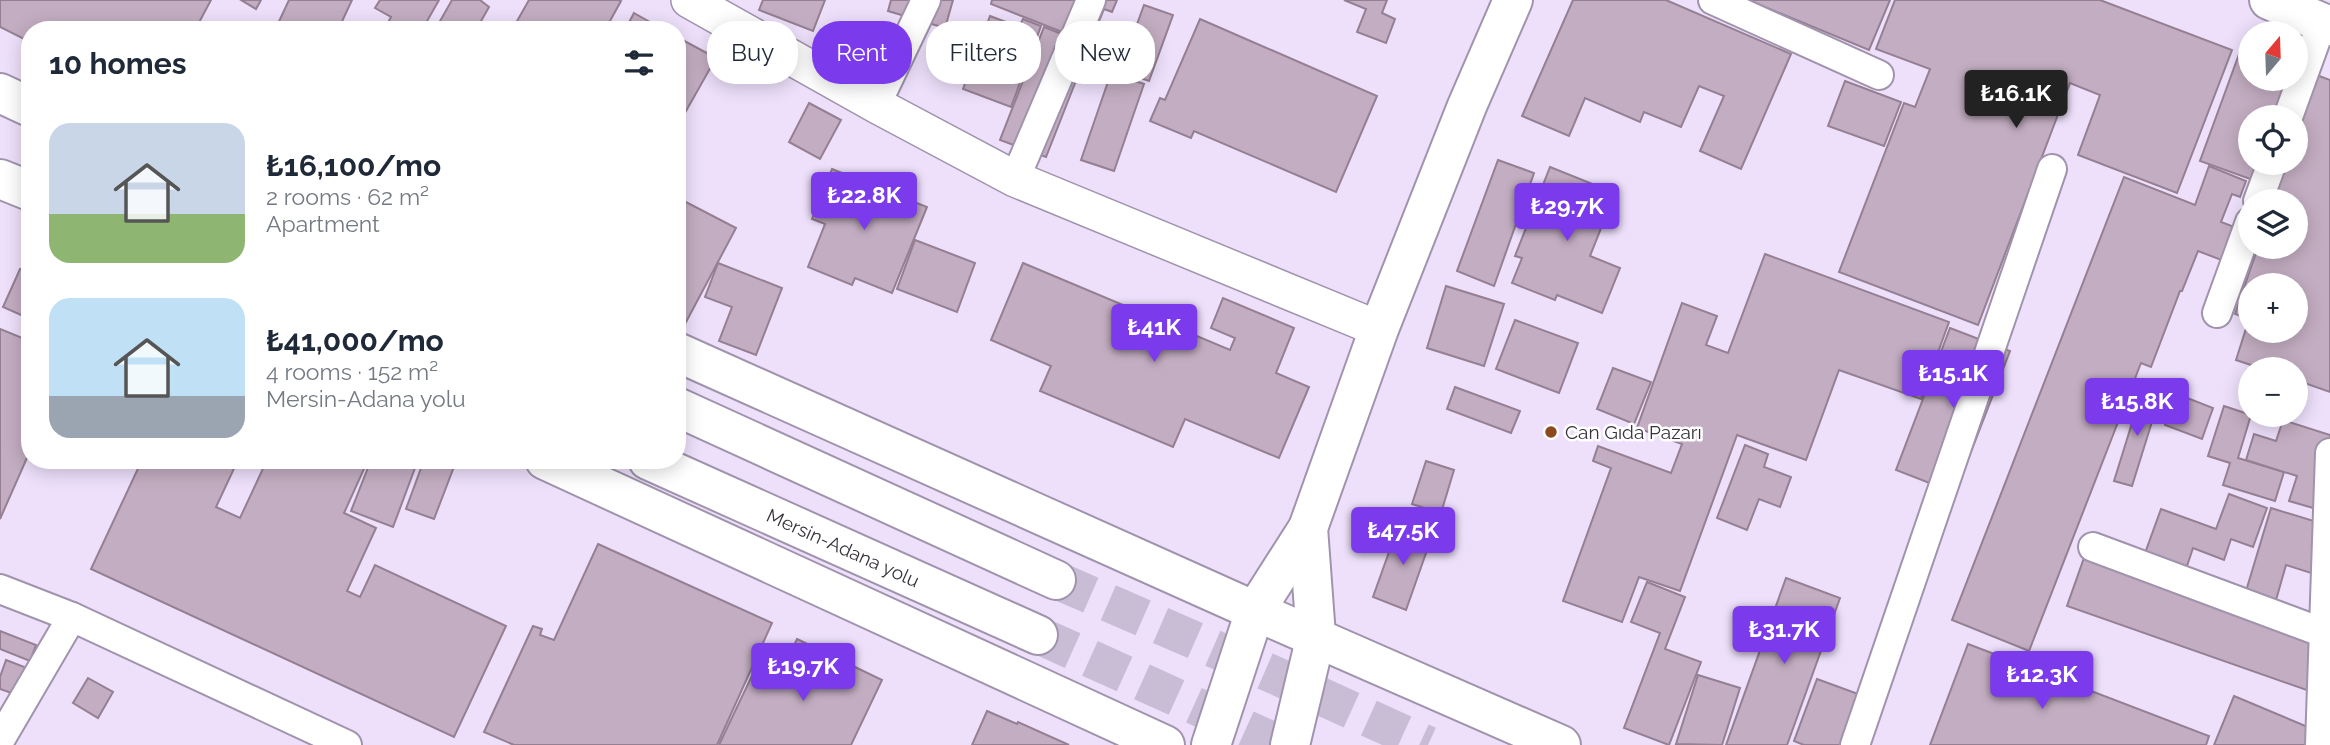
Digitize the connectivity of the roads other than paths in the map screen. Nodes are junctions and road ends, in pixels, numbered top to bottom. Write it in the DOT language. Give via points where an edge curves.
graph roads {
  1 [pos="926,0"];
  2 [pos="1090,0"];
  3 [pos="1513,0"];
  4 [pos="1713,0"];
  5 [pos="2269,0"];
  6 [pos="701,3"];
  7 [pos="2326,25"];
  8 [pos="1879,75"];
  9 [pos="0,93"];
  10 [pos="21,103"];
  11 [pos="876,105"];
  12 [pos="2293,105"];
  13 [pos="2052,169"];
  14 [pos="0,179"];
  15 [pos="1015,179"];
  16 [pos="21,187"];
  17 [pos="2238,255"];
  18 [pos="2217,313"];
  19 [pos="1379,329"];
  20 [pos="686,356"];
  21 [pos="686,411"];
  22 [pos="2330,453"];
  23 [pos="565,469"];
  24 [pos="668,469"];
  25 [pos="1308,528"];
  26 [pos="2092,547"];
  27 [pos="1056,580"];
  28 [pos="0,589"];
  29 [pos="1255,611"];
  30 [pos="72,617"];
  31 [pos="2323,633"];
  32 [pos="1038,635"];
  33 [pos="1316,636"];
  34 [pos="287,733"];
  35 [pos="0,740"];
  36 [pos="347,745"];
  37 [pos="1165,745"];
  38 [pos="1211,745"];
  39 [pos="1290,745"];
  40 [pos="1561,745"];
  41 [pos="1855,745"];
  42 [pos="2320,745"];
  1 -- 11 [label="street"];
  2 -- 15 [label="street"];
  3 -- 19 [label="main road"];
  4 -- 8 [label="street"];
  5 -- 7 [label="main road"];
  6 -- 11 [label="street"];
  7 -- 12 [label="street"];
  9 -- 10 [label="main road"];
  11 -- 15 [label="street"];
  13 -- 41 [label="street"];
  14 -- 16 [label="main road"];
  15 -- 19 [label="street"];
  17 -- 18 [label="street"];
  19 -- 25 [label="main road"];
  20 -- 29 [label="main road"];
  21 -- 27 [label="main road"];
  22 -- 31 [label="street"];
  23 -- 37 [label="main road"];
  24 -- 32 [label="main road, Mersin-Adana yolu"];
  25 -- 29 [label="main road"];
  25 -- 33 [label="main road"];
  26 -- 31 [label="street"];
  28 -- 30 [label="street"];
  29 -- 33 [label="main road"];
  29 -- 38 [label="main road"];
  30 -- 34 [label="street"];
  30 -- 35 [label="street"];
  31 -- 42 [label="street"];
  33 -- 39 [label="main road"];
  33 -- 40 [label="main road"];
  34 -- 36 [label="street"];
}
